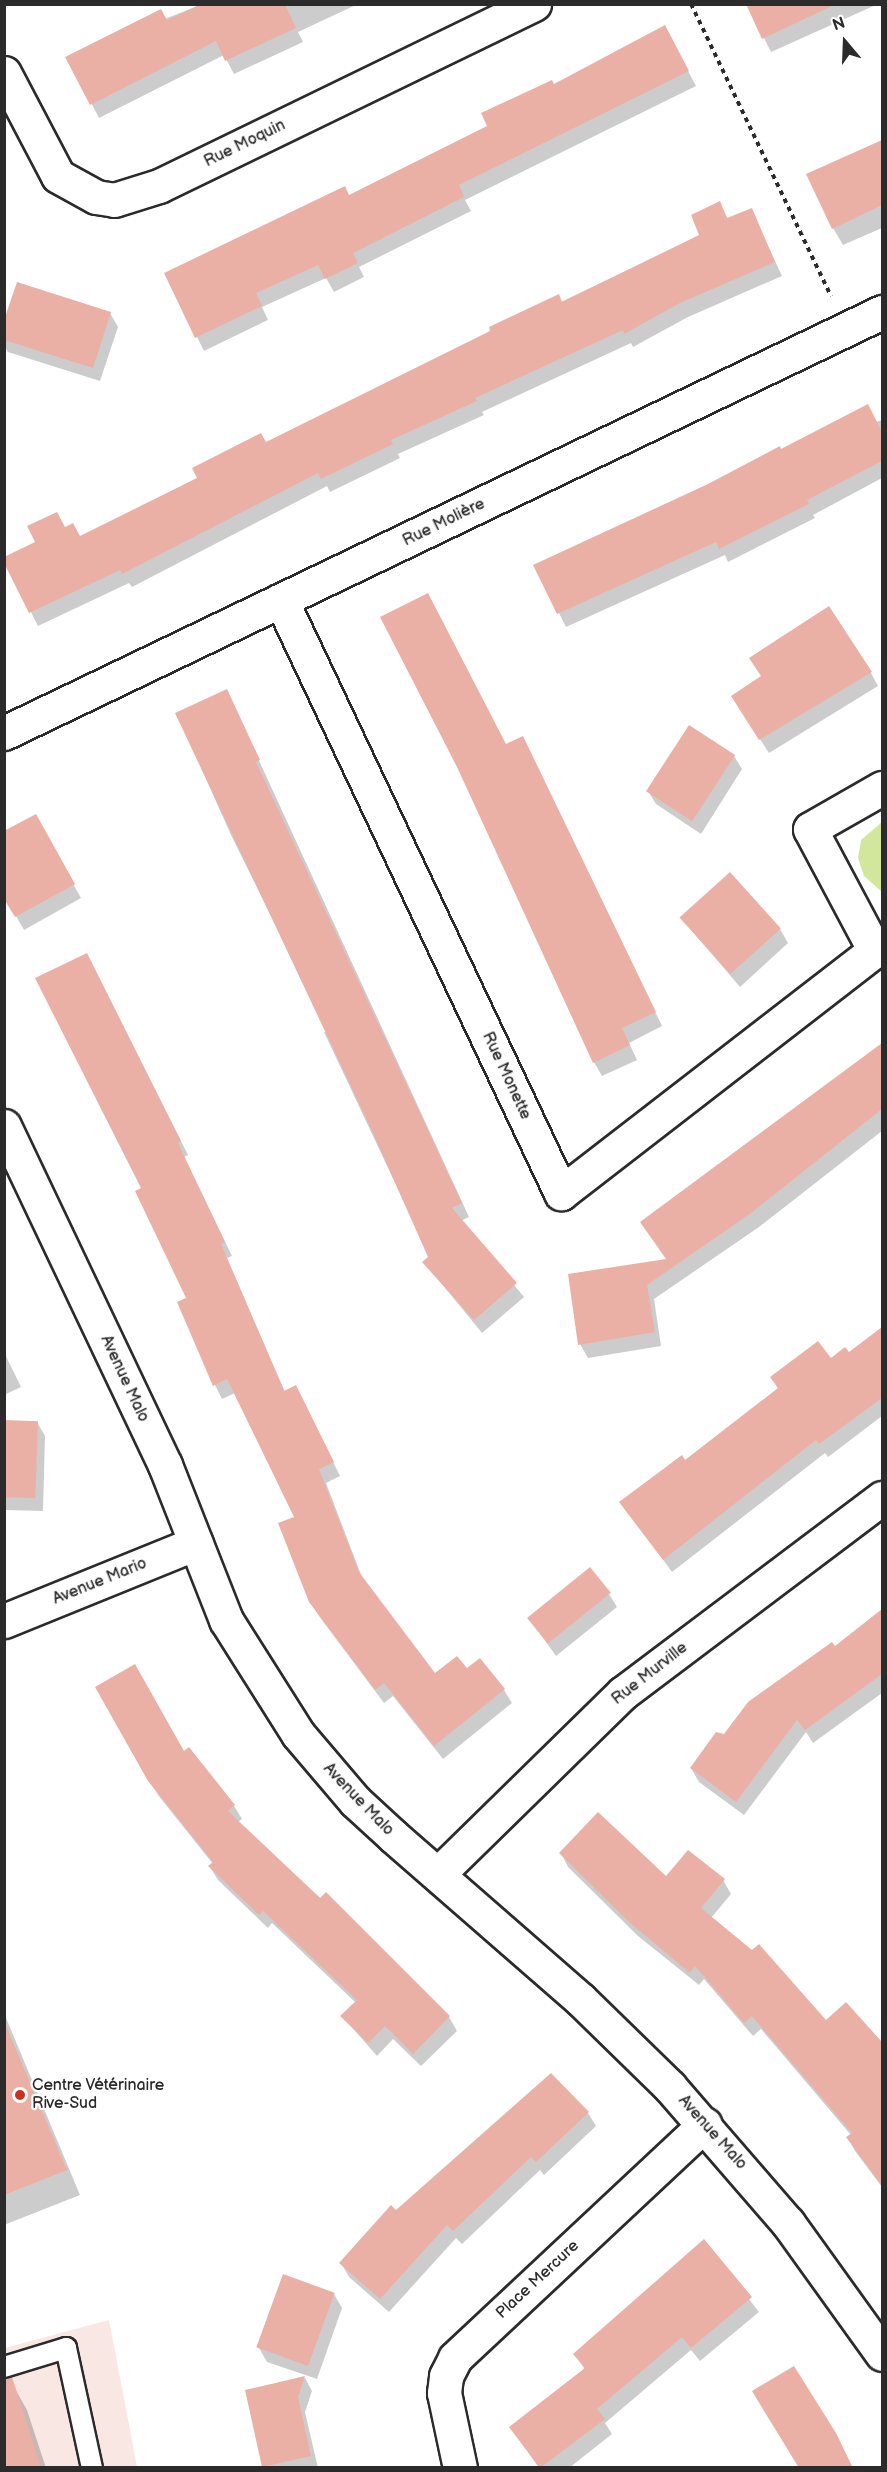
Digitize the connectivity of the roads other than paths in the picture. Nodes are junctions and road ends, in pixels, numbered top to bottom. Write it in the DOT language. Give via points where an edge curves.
graph roads {
  1 [pos="534,4"];
  2 [pos="4,73"];
  3 [pos="882,312"];
  4 [pos="282,600"];
  5 [pos="4,733"];
  6 [pos="882,788"];
  7 [pos="879,948"];
  8 [pos="4,1126"];
  9 [pos="882,1498"];
  10 [pos="196,1543"];
  11 [pos="4,1621"];
  12 [pos="438,1874"];
  13 [pos="705,2124"];
  14 [pos="882,2354"];
  15 [pos="4,2367"];
  16 [pos="92,2468"];
  17 [pos="460,2468"];
  1 -- 2 [label="street, Rue Moquin" via="159,186 114,200 96,197 57,176"];
  3 -- 4 [label="street, Rue Molière"];
  4 -- 5 [label="street, Rue Molière"];
  4 -- 7 [label="street, Rue Monette" via="561,1193"];
  6 -- 7 [label="street, Rue Monette" via="810,829"];
  8 -- 10 [label="street, Avenue Malo" via="165,1465"];
  9 -- 12 [label="street, Rue Murville" via="623,1693"];
  10 -- 11 [label="street, Avenue Mario"];
  10 -- 12 [label="street, Avenue Malo" via="226,1620 298,1734 355,1801"];
  12 -- 13 [label="street, Avenue Malo" via="589,2007"];
  13 -- 14 [label="street, Avenue Malo" via="819,2263"];
  13 -- 17 [label="street, Place Mercure" via="455,2358 446,2376 444,2393"];
  15 -- 16 [label="lane" via="66,2348"];
}
